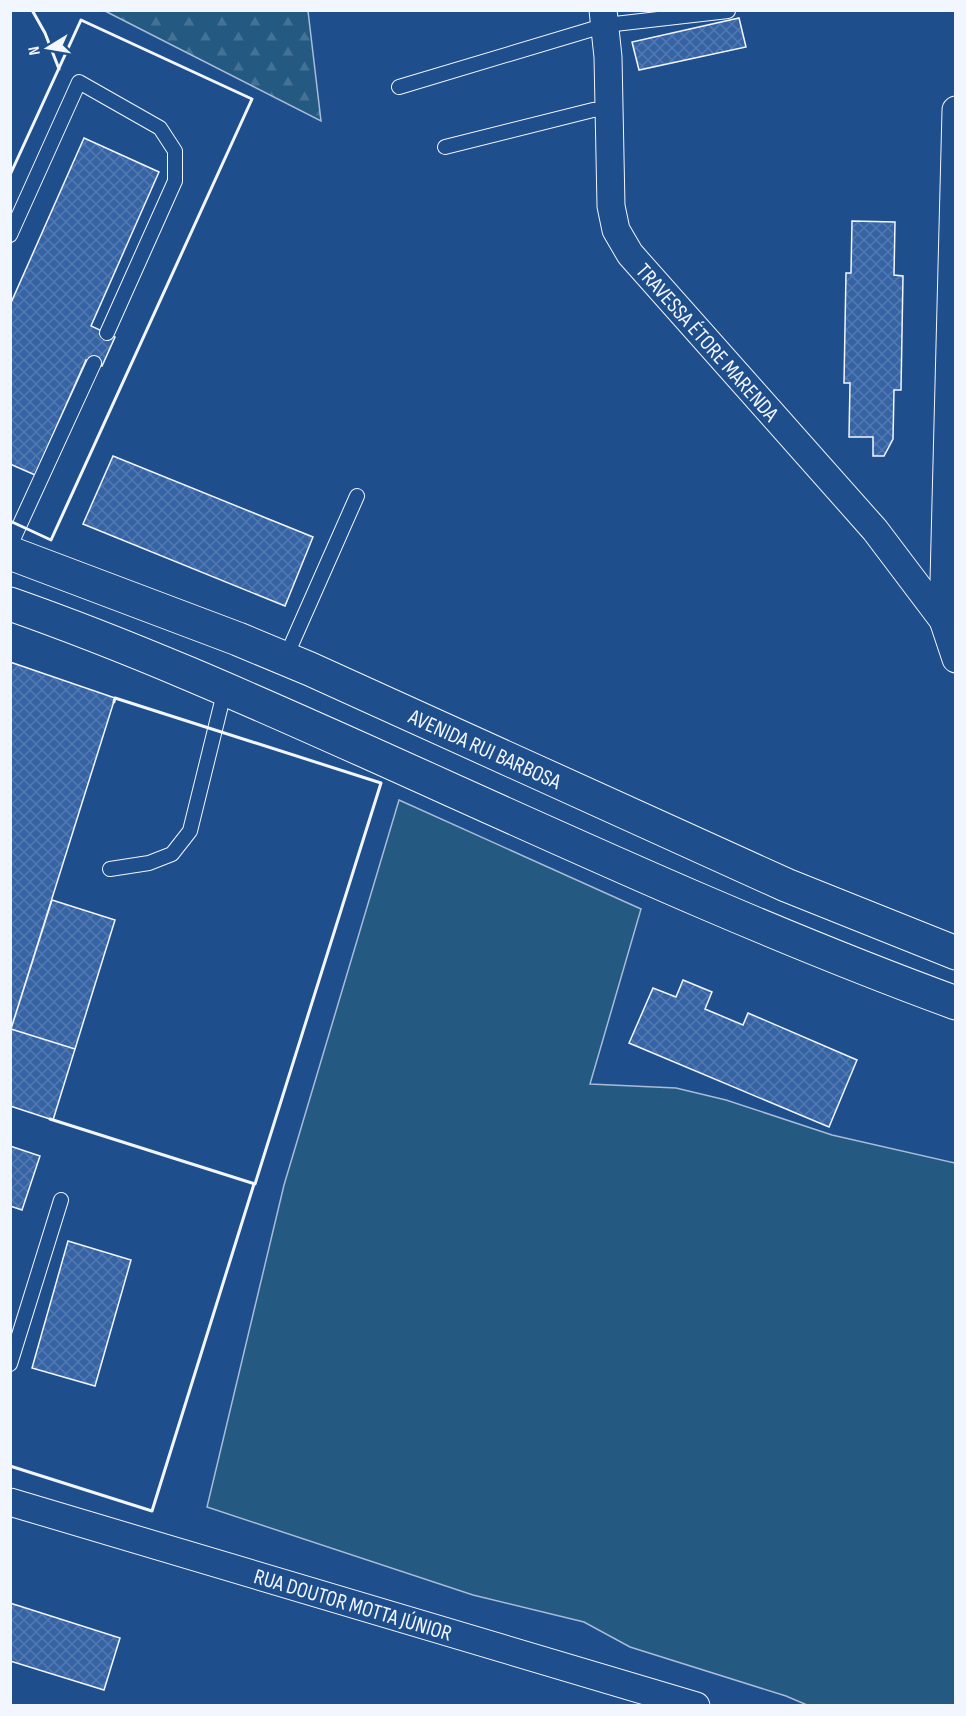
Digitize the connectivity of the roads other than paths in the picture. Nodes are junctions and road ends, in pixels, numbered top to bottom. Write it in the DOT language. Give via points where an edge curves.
graph roads {
  1 [pos="728,11"];
  2 [pos="605,18"];
  3 [pos="399,87"];
  4 [pos="609,108"];
  5 [pos="956,110"];
  6 [pos="445,147"];
  7 [pos="954,208"];
  8 [pos="10,235"];
  9 [pos="953,329"];
  10 [pos="107,333"];
  11 [pos="94,363"];
  12 [pos="357,496"];
  13 [pos="10,546"];
  14 [pos="10,553"];
  15 [pos="10,604"];
  16 [pos="943,620"];
  17 [pos="285,659"];
  18 [pos="956,659"];
  19 [pos="225,689"];
  20 [pos="110,869"];
  21 [pos="956,953"];
  22 [pos="956,1003"];
  23 [pos="61,1200"];
  24 [pos="10,1364"];
  25 [pos="10,1502"];
  26 [pos="696,1706"];
  1 -- 2 [label="lane"];
  2 -- 3 [label="lane"];
  2 -- 4 [label="street, TRAVESSA ÉTORE MARENDA"];
  4 -- 6 [label="lane"];
  4 -- 16 [label="street, TRAVESSA ÉTORE MARENDA" via="611,206 616,231 630,254 875,530"];
  5 -- 7 [label="street"];
  7 -- 9 [label="street"];
  8 -- 10 [label="lane" via="79,82 160,128 175,151 175,181"];
  9 -- 16 [label="street"];
  11 -- 13 [label="lane"];
  12 -- 17 [label="lane"];
  14 -- 17 [label="main road, AVENIDA RUI BARBOSA"];
  15 -- 19 [label="main road"];
  16 -- 18 [label="street"];
  17 -- 21 [label="main road, AVENIDA RUI BARBOSA" via="786,885"];
  19 -- 20 [label="lane" via="190,831 172,854 148,863"];
  19 -- 22 [label="main road" via="802,944"];
  23 -- 24 [label="lane"];
  25 -- 26 [label="street, RUA DOUTOR MOTTA JÚNIOR"];
}
